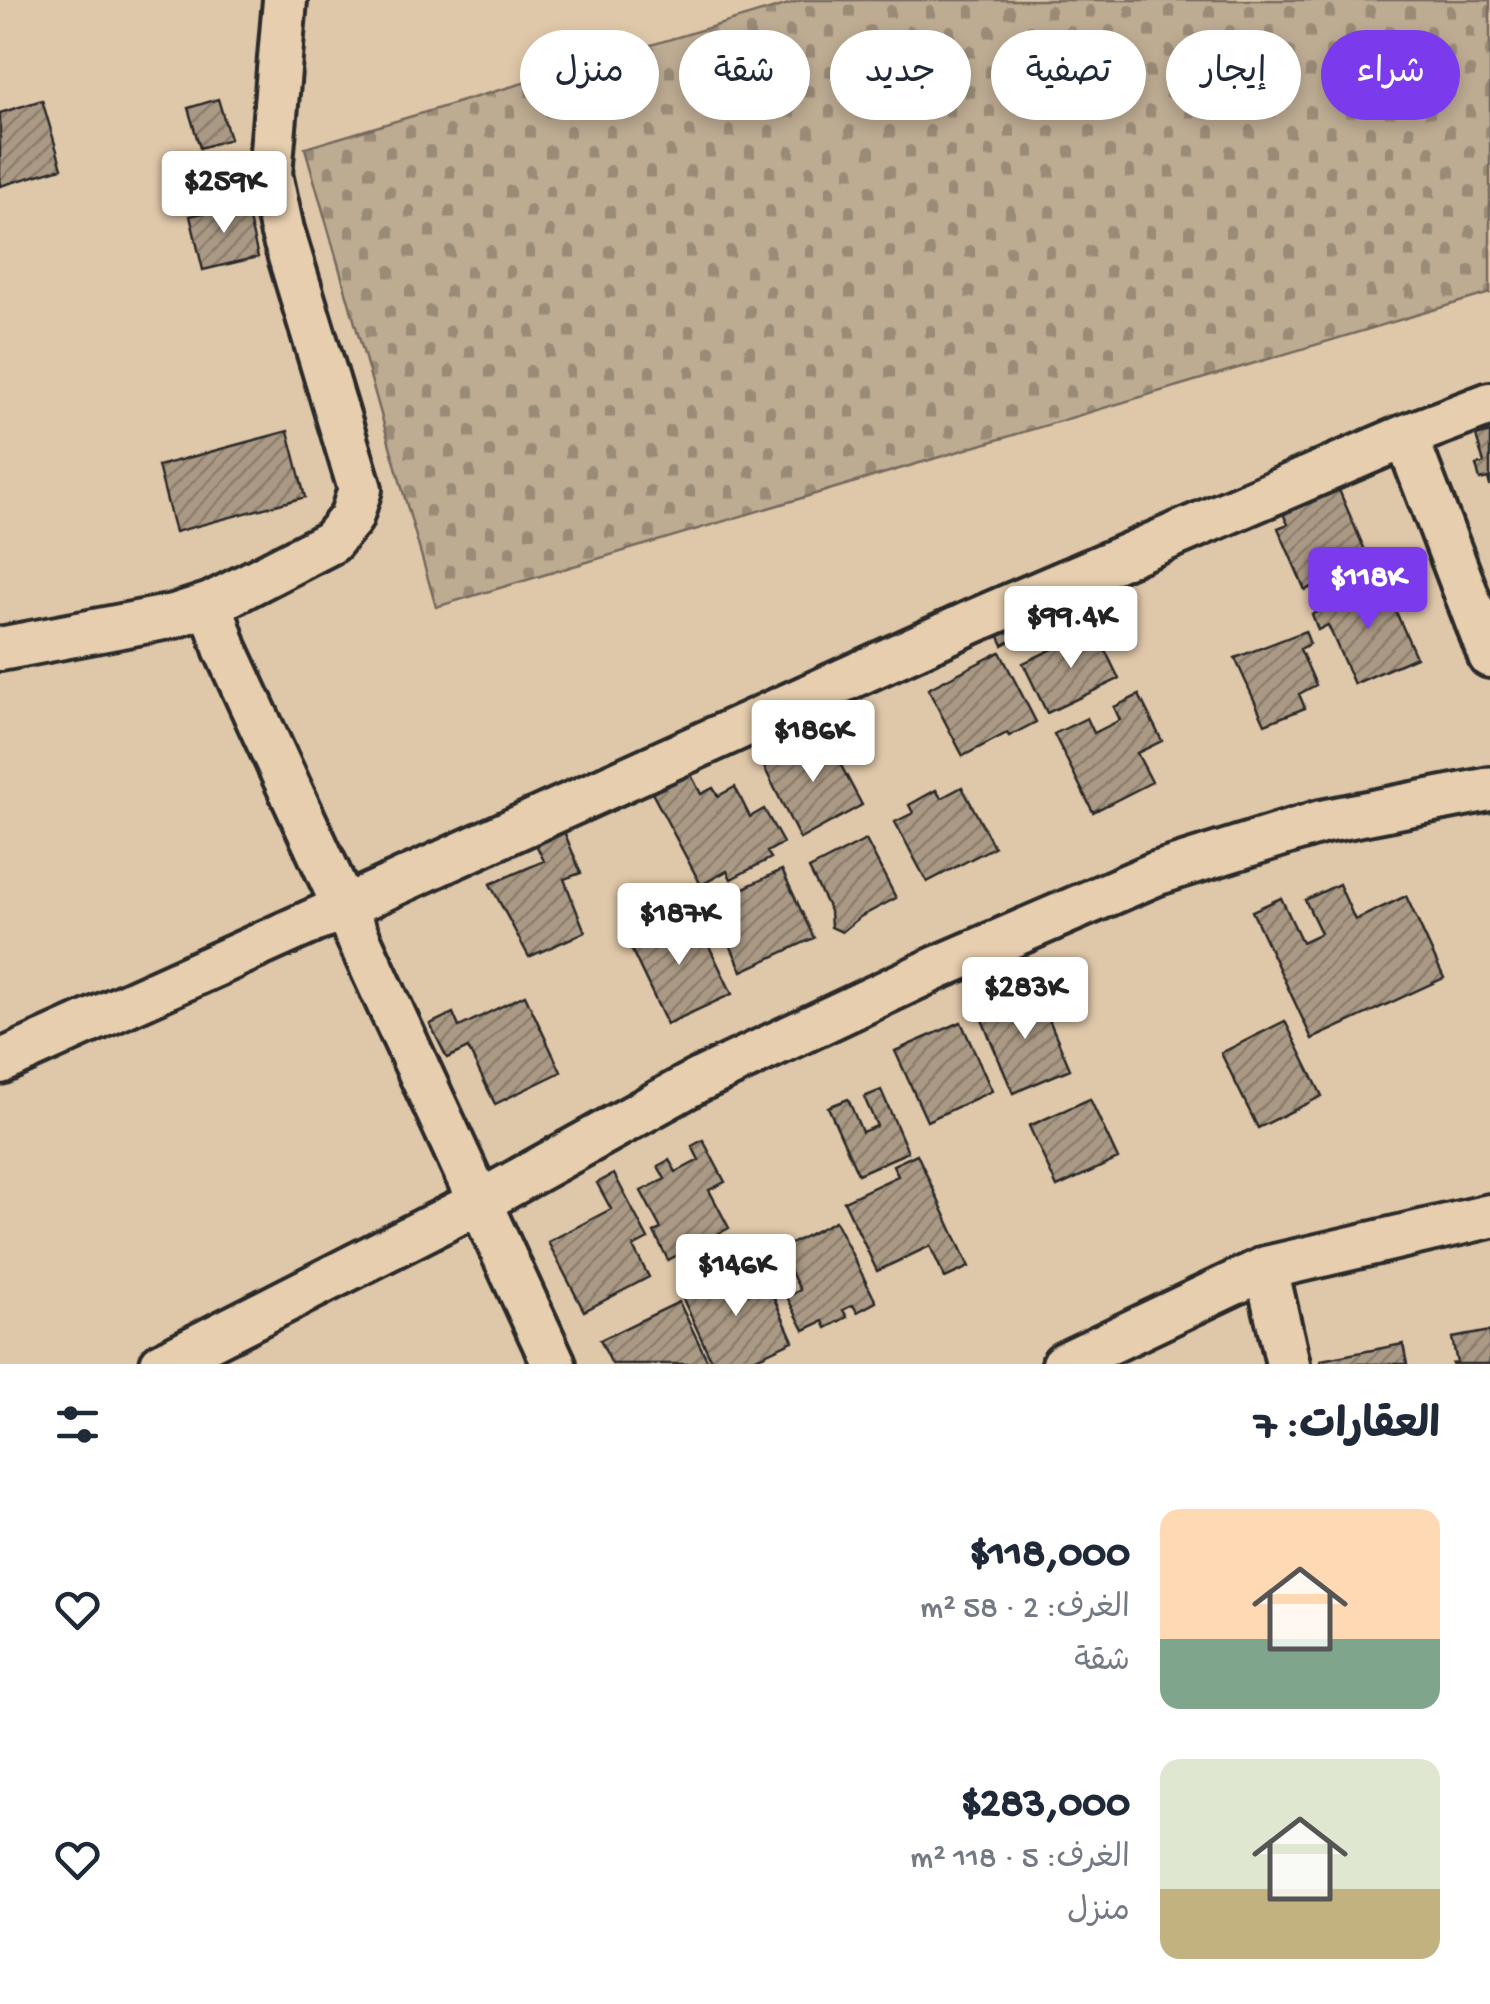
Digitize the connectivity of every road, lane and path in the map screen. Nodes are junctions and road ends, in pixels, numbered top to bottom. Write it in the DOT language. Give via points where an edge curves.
graph roads {
  1 [pos="285,0"];
  2 [pos="1490,404"];
  3 [pos="1406,436"];
  4 [pos="211,604"];
  5 [pos="0,649"];
  6 [pos="1490,656"];
  7 [pos="1490,789"];
  8 [pos="344,907"];
  9 [pos="0,1062"];
  10 [pos="478,1204"];
  11 [pos="1490,1216"];
  12 [pos="1266,1268"];
  13 [pos="162,1364"];
  14 [pos="554,1364"];
  15 [pos="1064,1364"];
  16 [pos="1288,1364"];
  1 -- 4 [label="street" via="270,174 360,489 351,518 331,542"];
  2 -- 3 [label="street"];
  3 -- 6 [label="street"];
  3 -- 8 [label="street" via="974,622"];
  4 -- 5 [label="street"];
  4 -- 8 [label="street"];
  7 -- 10 [label="street" via="1322,822 1155,874 697,1081"];
  8 -- 9 [label="street"];
  8 -- 10 [label="street"];
  10 -- 13 [label="street"];
  10 -- 14 [label="street"];
  11 -- 12 [label="street"];
  12 -- 15 [label="street"];
  12 -- 16 [label="street"];
}
